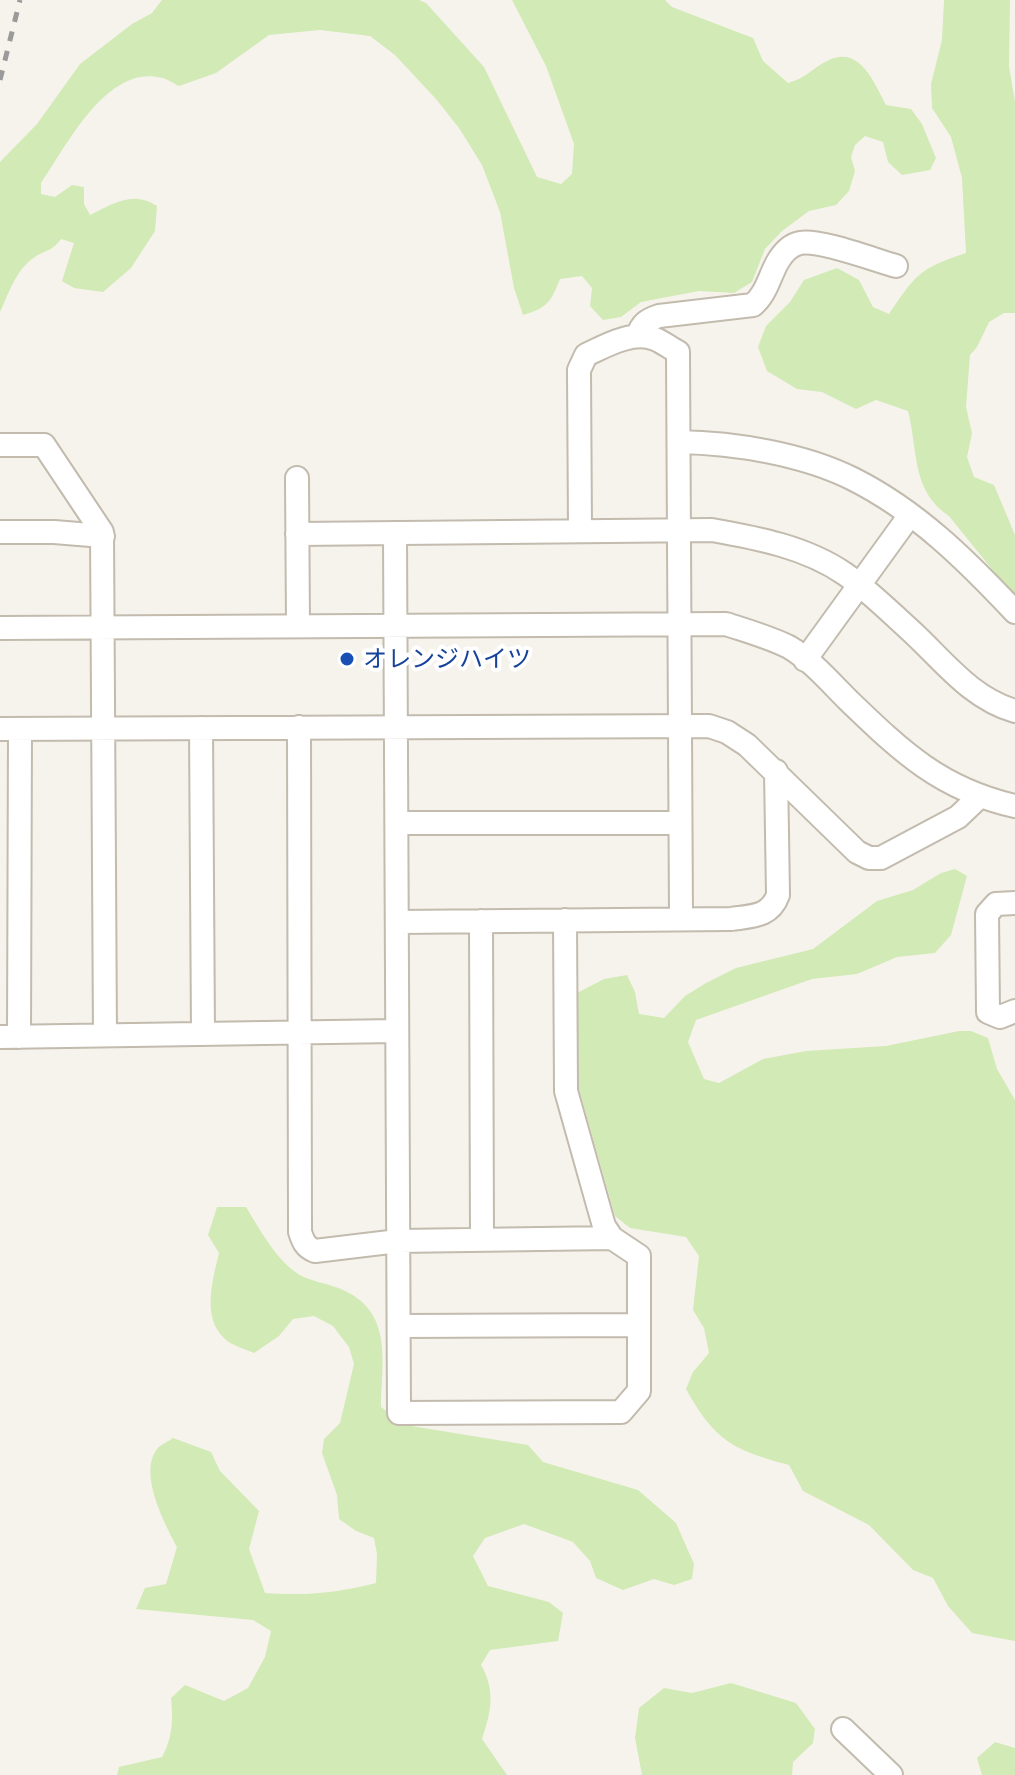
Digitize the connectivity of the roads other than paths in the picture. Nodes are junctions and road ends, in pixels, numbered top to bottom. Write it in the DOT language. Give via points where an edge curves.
graph roads {
  1 [pos="896,266"];
  2 [pos="638,336"];
  3 [pos="679,442"];
  4 [pos="0,445"];
  5 [pos="297,478"];
  6 [pos="910,515"];
  7 [pos="580,530"];
  8 [pos="680,530"];
  9 [pos="0,532"];
  10 [pos="395,533"];
  11 [pos="297,534"];
  12 [pos="103,536"];
  13 [pos="860,586"];
  14 [pos="1015,612"];
  15 [pos="681,623"];
  16 [pos="394,625"];
  17 [pos="298,626"];
  18 [pos="103,627"];
  19 [pos="0,628"];
  20 [pos="805,660"];
  21 [pos="1015,711"];
  22 [pos="679,725"];
  23 [pos="299,727"];
  24 [pos="395,727"];
  25 [pos="105,728"];
  26 [pos="201,728"];
  27 [pos="10,729"];
  28 [pos="776,771"];
  29 [pos="979,797"];
  30 [pos="1015,806"];
  31 [pos="397,823"];
  32 [pos="680,823"];
  33 [pos="1015,903"];
  34 [pos="681,918"];
  35 [pos="565,920"];
  36 [pos="481,921"];
  37 [pos="398,922"];
  38 [pos="1015,1011"];
  39 [pos="396,1031"];
  40 [pos="299,1033"];
  41 [pos="203,1034"];
  42 [pos="105,1035"];
  43 [pos="10,1037"];
  44 [pos="612,1238"];
  45 [pos="482,1240"];
  46 [pos="398,1241"];
  47 [pos="639,1325"];
  48 [pos="399,1326"];
  49 [pos="843,1729"];
  50 [pos="891,1775"];
  1 -- 2 [label="street" via="812,243 797,244 777,262 753,305 659,316 647,320"];
  2 -- 3 [label="street" via="654,338 678,352"];
  2 -- 7 [label="street" via="586,355 579,370"];
  3 -- 6 [label="street" via="762,450 806,462 852,478"];
  3 -- 8 [label="street"];
  4 -- 12 [label="street" via="44,445"];
  5 -- 11 [label="street"];
  6 -- 13 [label="street"];
  6 -- 14 [label="street" via="966,561"];
  7 -- 8 [label="street"];
  7 -- 10 [label="street"];
  8 -- 13 [label="street" via="712,530 775,542"];
  8 -- 15 [label="street"];
  9 -- 12 [label="street"];
  10 -- 11 [label="street"];
  10 -- 16 [label="street"];
  11 -- 17 [label="street"];
  12 -- 18 [label="street"];
  13 -- 20 [label="street"];
  13 -- 21 [label="street" via="966,686"];
  15 -- 16 [label="street"];
  15 -- 20 [label="street" via="726,624 761,635"];
  15 -- 22 [label="street"];
  16 -- 17 [label="street"];
  16 -- 24 [label="street"];
  17 -- 18 [label="street"];
  18 -- 19 [label="street"];
  18 -- 25 [label="street"];
  20 -- 29 [label="street" via="902,753"];
  22 -- 24 [label="street"];
  22 -- 28 [label="street" via="727,732"];
  22 -- 32 [label="street"];
  23 -- 24 [label="street"];
  23 -- 26 [label="street"];
  23 -- 40 [label="street"];
  24 -- 31 [label="street"];
  25 -- 26 [label="street"];
  25 -- 27 [label="street"];
  25 -- 42 [label="street"];
  26 -- 41 [label="street"];
  27 -- 43 [label="street"];
  28 -- 29 [label="street" via="869,858 881,858 958,817"];
  28 -- 34 [label="street" via="774,906 766,913 731,919"];
  29 -- 30 [label="street"];
  31 -- 32 [label="street"];
  31 -- 37 [label="street"];
  32 -- 34 [label="street"];
  33 -- 38 [label="street" via="996,904 987,914 988,1012 1000,1017"];
  34 -- 35 [label="street"];
  35 -- 36 [label="street"];
  35 -- 44 [label="street" via="566,1091 597,1207"];
  36 -- 37 [label="street"];
  36 -- 45 [label="street"];
  37 -- 39 [label="street"];
  39 -- 40 [label="street"];
  39 -- 46 [label="street"];
  40 -- 41 [label="street"];
  40 -- 46 [label="street" via="303,1242 315,1251"];
  41 -- 42 [label="street"];
  42 -- 43 [label="street"];
  44 -- 45 [label="street"];
  44 -- 47 [label="street" via="639,1256"];
  45 -- 46 [label="street"];
  46 -- 48 [label="street"];
  47 -- 48 [label="street"];
  47 -- 48 [label="street" via="639,1391 621,1412 415,1413 399,1413"];
  49 -- 50 [label="street"];
}
